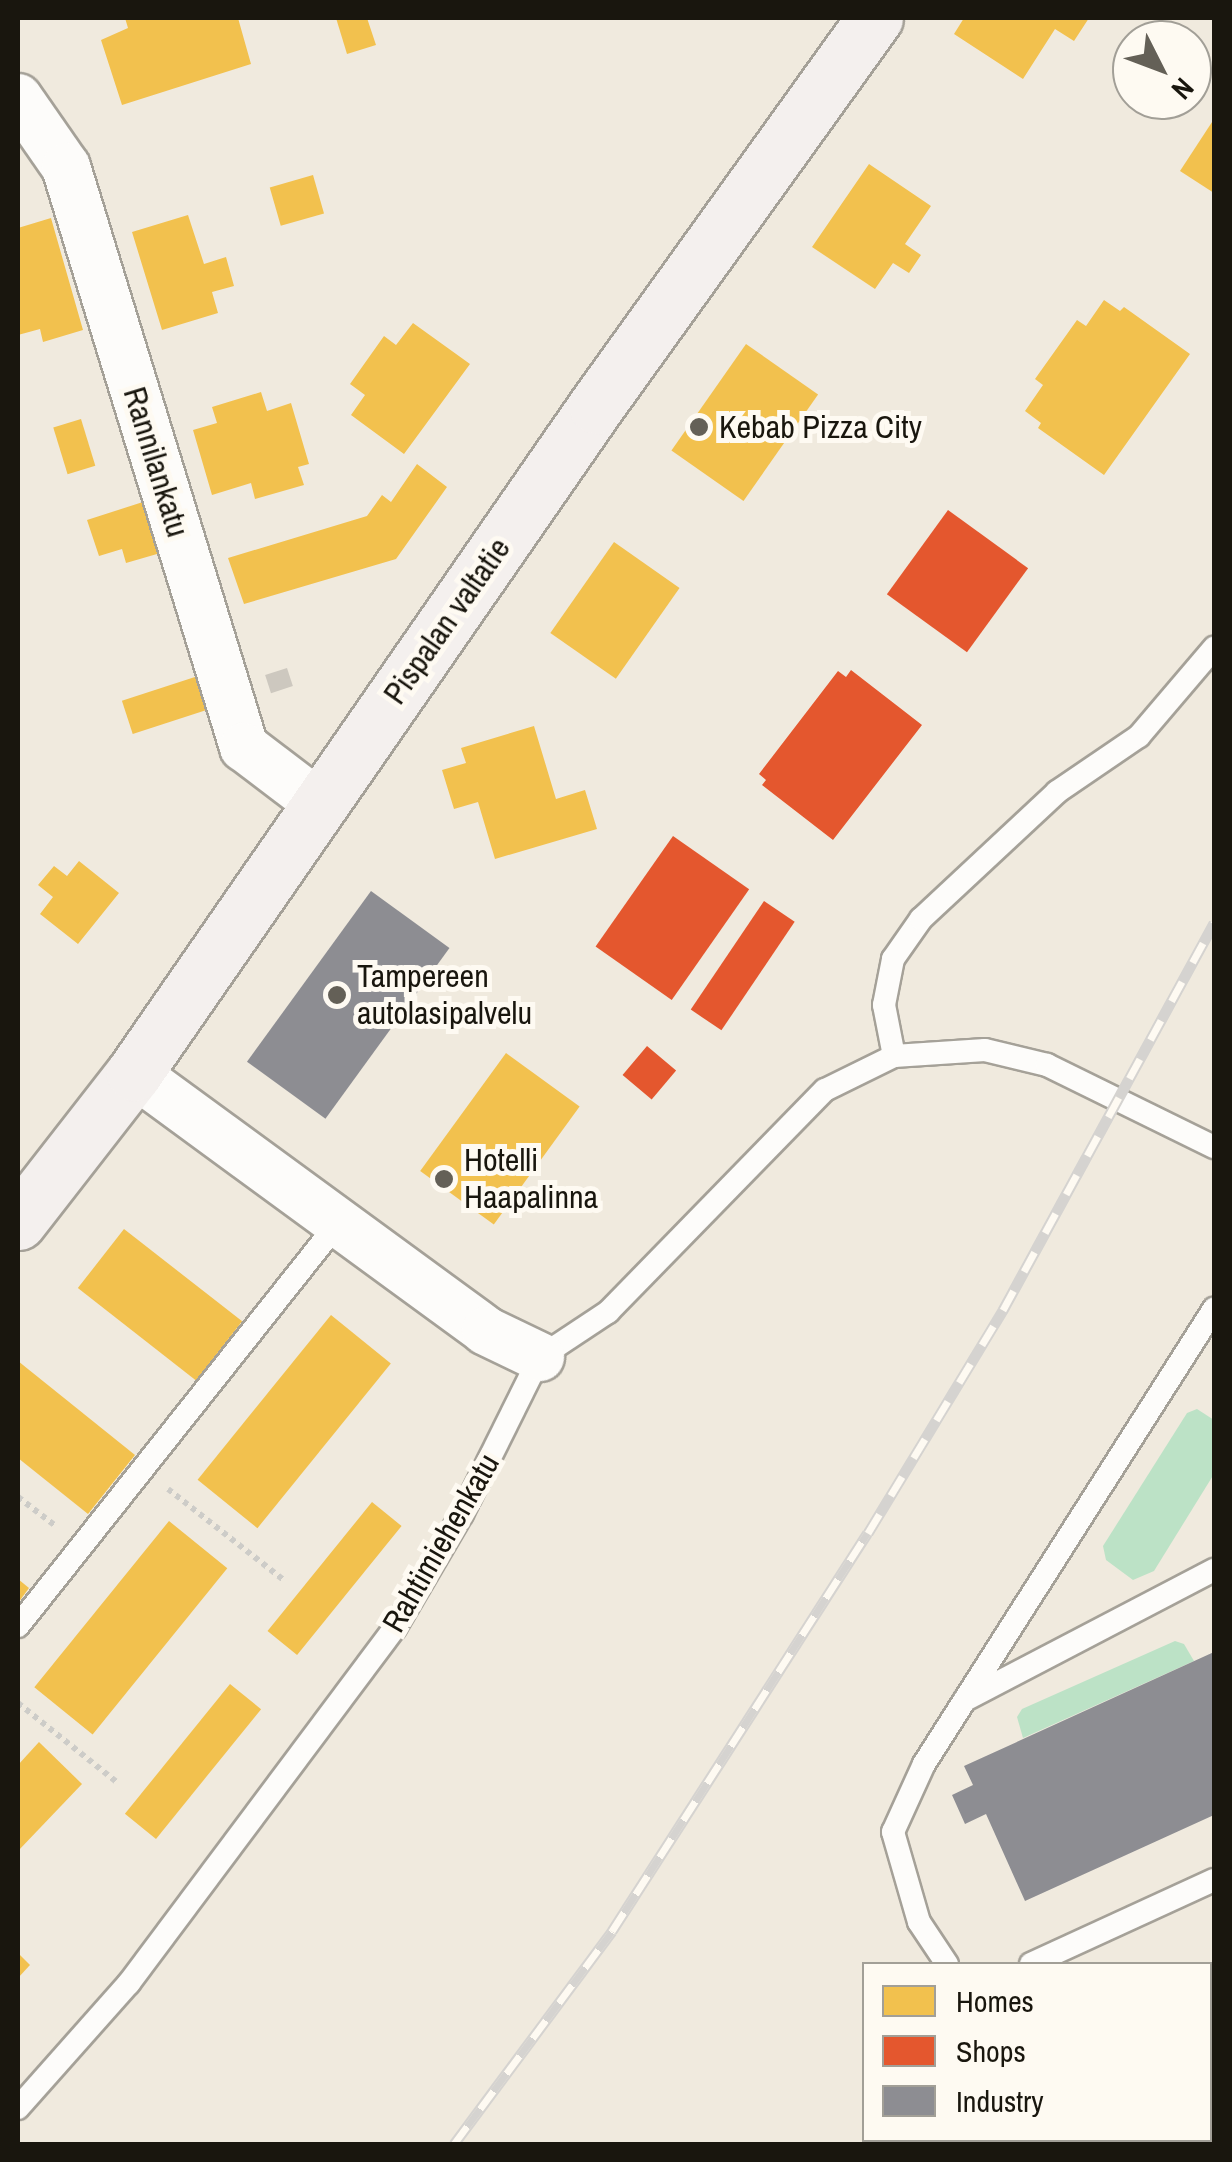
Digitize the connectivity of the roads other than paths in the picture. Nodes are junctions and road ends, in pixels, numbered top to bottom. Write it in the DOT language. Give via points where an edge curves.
graph roads {
  1 [pos="874,18"];
  2 [pos="18,98"];
  3 [pos="1214,648"];
  4 [pos="319,804"];
  5 [pos="894,1056"];
  6 [pos="134,1073"];
  7 [pos="1214,1146"];
  8 [pos="18,1222"];
  9 [pos="338,1223"];
  10 [pos="1213,1315"];
  11 [pos="540,1357"];
  12 [pos="1214,1570"];
  13 [pos="18,1626"];
  14 [pos="964,1700"];
  15 [pos="1214,1880"];
  16 [pos="946,1962"];
  17 [pos="1034,1962"];
  18 [pos="18,2108"];
  1 -- 4 [label="main road, Pispalan valtatie"];
  2 -- 4 [label="street, Rannilankatu" via="66,167 244,747"];
  3 -- 5 [label="lane" via="1139,736 1057,792 921,920 893,959 886,990"];
  4 -- 6 [label="main road, Pispalan valtatie"];
  5 -- 7 [label="lane" via="985,1050 1047,1065"];
  5 -- 11 [label="lane" via="825,1090 608,1312"];
  6 -- 8 [label="main road, Pispalan valtatie"];
  6 -- 9 [label="street"];
  9 -- 11 [label="street" via="486,1331"];
  9 -- 13 [label="lane"];
  10 -- 14 [label="lane"];
  11 -- 18 [label="lane, Rahtimiehenkatu" via="396,1628 129,1983"];
  12 -- 14 [label="lane"];
  14 -- 16 [label="lane" via="893,1832 920,1922"];
  15 -- 17 [label="lane"];
}
